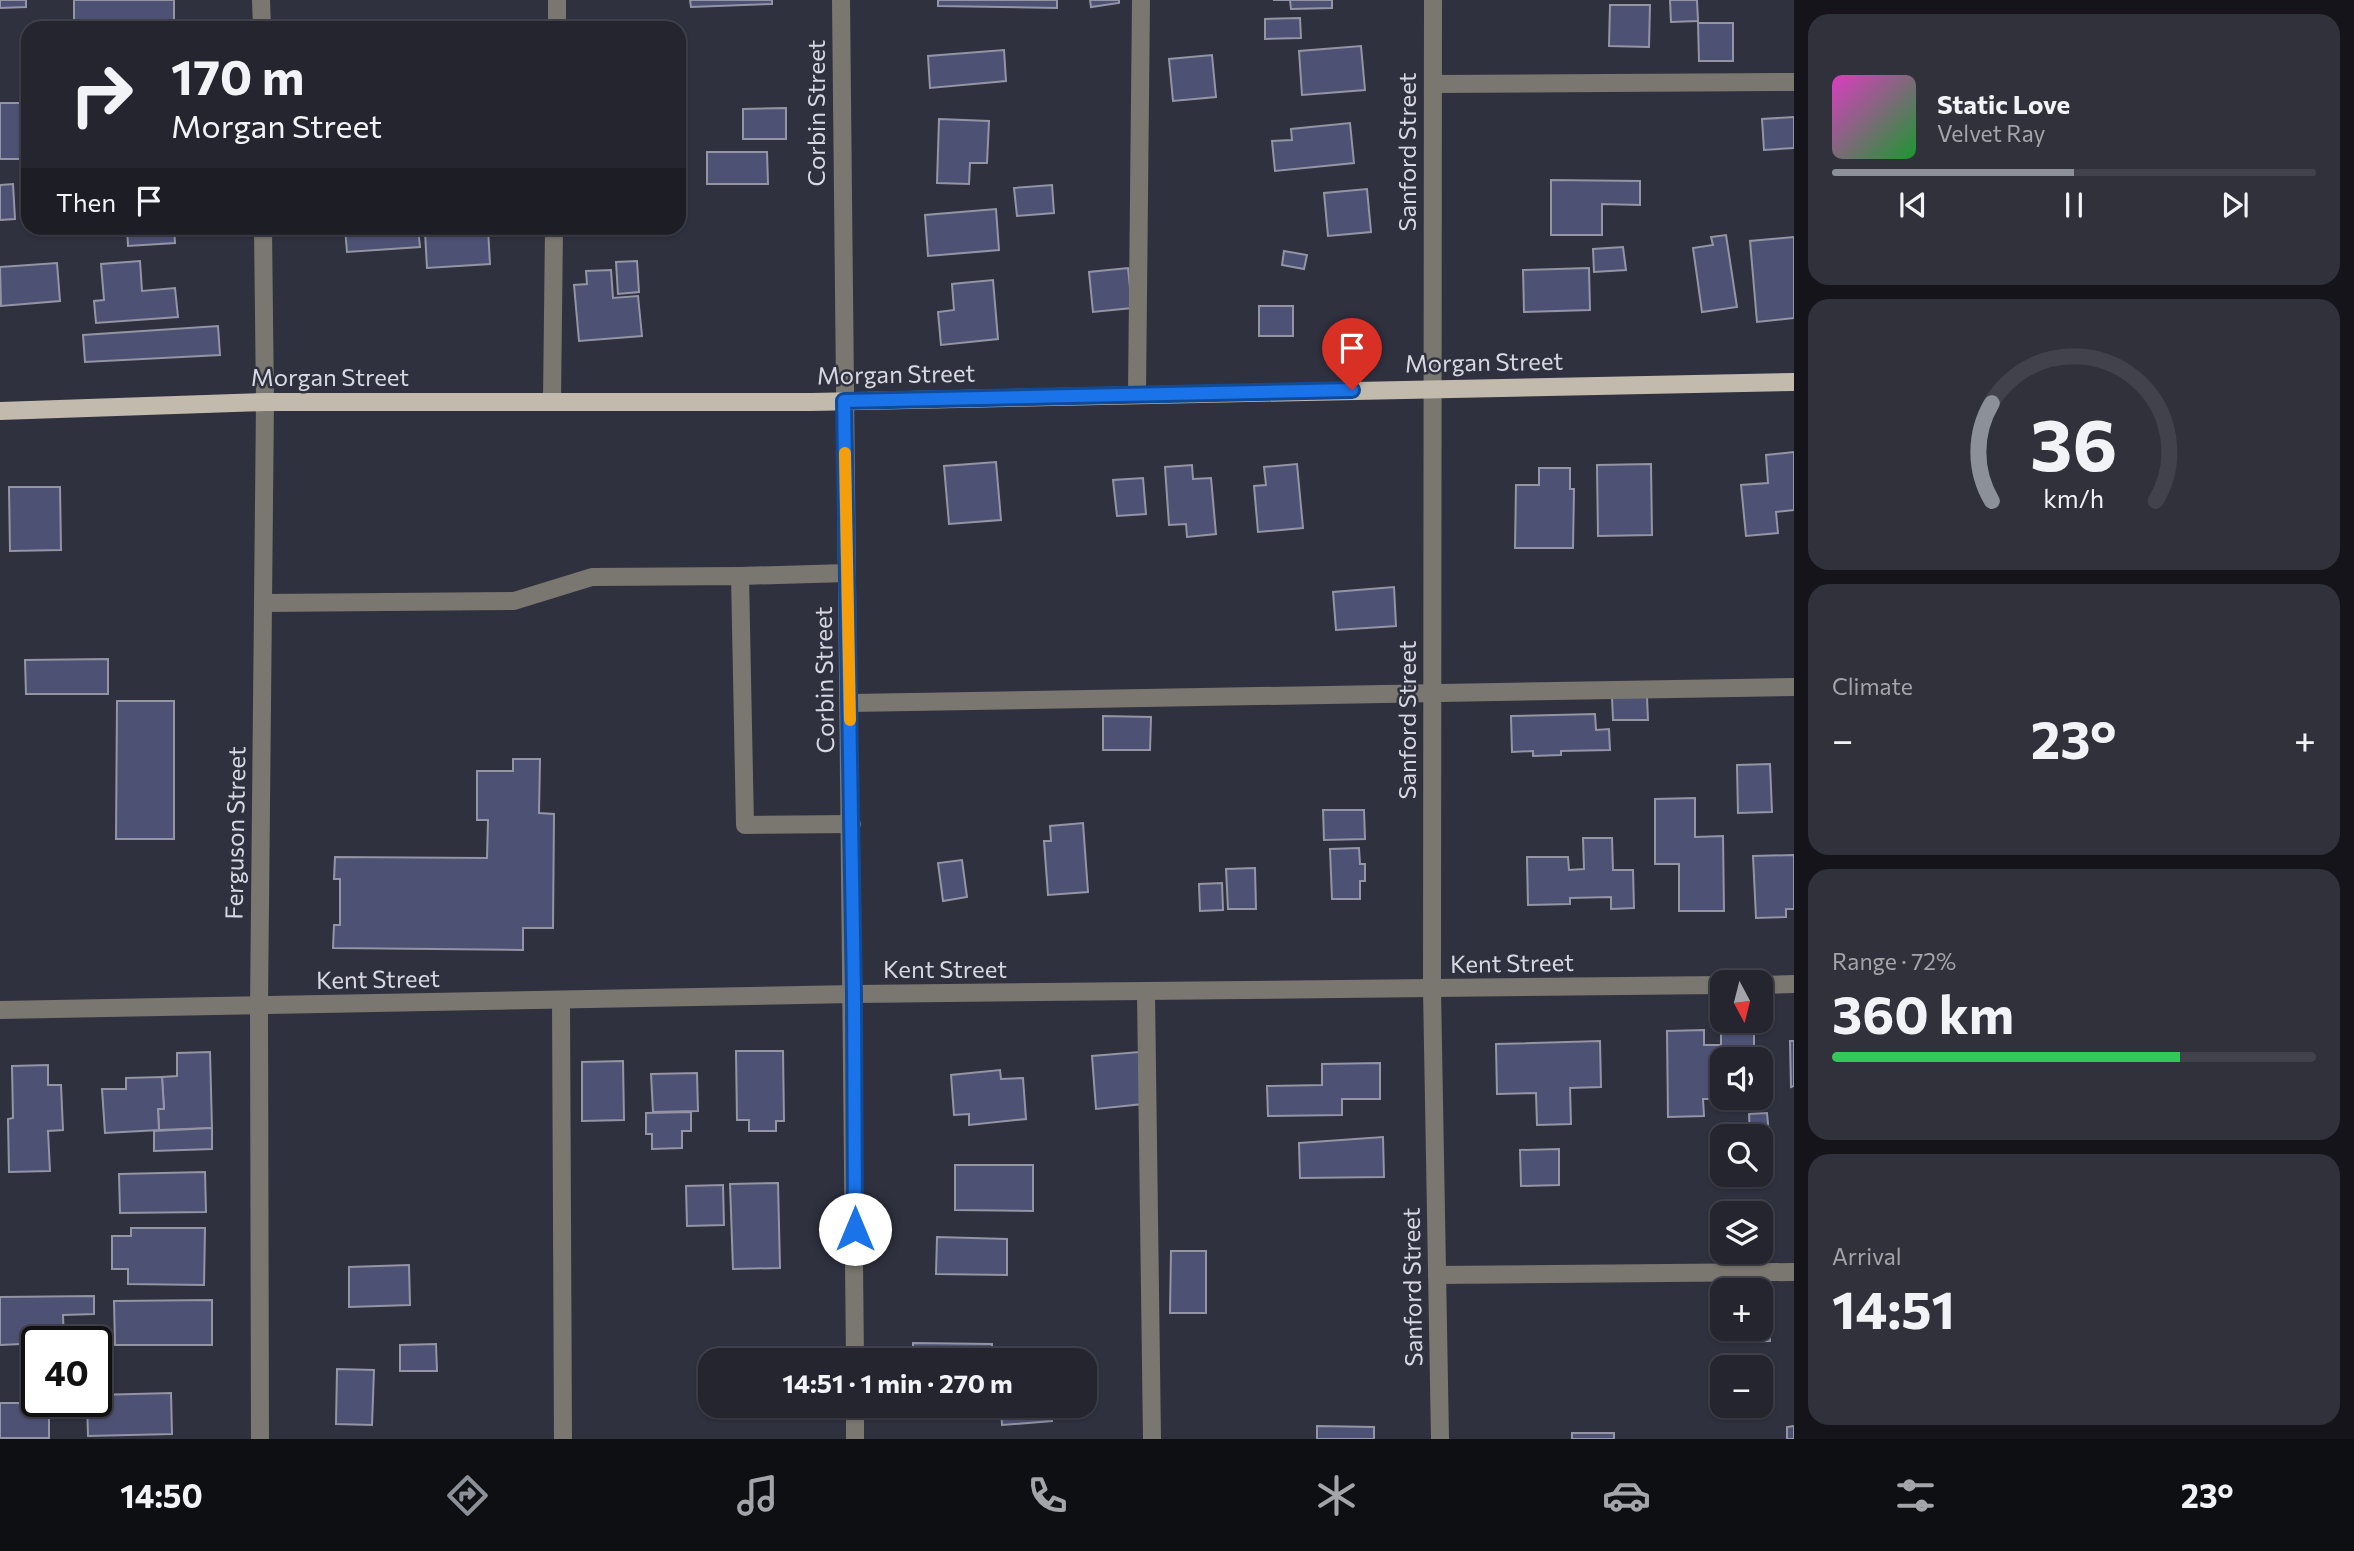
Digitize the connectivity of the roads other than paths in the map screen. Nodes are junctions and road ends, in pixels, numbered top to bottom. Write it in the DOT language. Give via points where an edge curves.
graph roads {
  1 [pos="261,0"];
  2 [pos="557,0"];
  3 [pos="841,0"];
  4 [pos="1141,0"];
  5 [pos="1433,0"];
  6 [pos="262,21"];
  7 [pos="557,21"];
  8 [pos="1794,82"];
  9 [pos="1433,84"];
  10 [pos="263,235"];
  11 [pos="554,235"];
  12 [pos="1794,382"];
  13 [pos="1432,389"];
  14 [pos="1137,393"];
  15 [pos="552,401"];
  16 [pos="844,401"];
  17 [pos="265,402"];
  18 [pos="0,411"];
  19 [pos="847,573"];
  20 [pos="740,576"];
  21 [pos="263,603"];
  22 [pos="1794,687"];
  23 [pos="1433,692"];
  24 [pos="850,704"];
  25 [pos="852,824"];
  26 [pos="1794,984"];
  27 [pos="1710,985"];
  28 [pos="1773,985"];
  29 [pos="1432,989"];
  30 [pos="1146,993"];
  31 [pos="854,994"];
  32 [pos="561,1002"];
  33 [pos="259,1006"];
  34 [pos="0,1010"];
  35 [pos="1794,1272"];
  36 [pos="1437,1276"];
  37 [pos="855,1348"];
  38 [pos="855,1418"];
  39 [pos="260,1439"];
  40 [pos="563,1439"];
  41 [pos="855,1439"];
  42 [pos="1152,1439"];
  43 [pos="1440,1439"];
  1 -- 6 [label="street"];
  2 -- 7 [label="street"];
  3 -- 16 [label="street, Corbin Street"];
  4 -- 14 [label="street"];
  5 -- 9 [label="street, Sanford Street"];
  8 -- 9 [label="street"];
  9 -- 13 [label="street, Sanford Street"];
  10 -- 17 [label="street, Ferguson Street"];
  11 -- 15 [label="street"];
  12 -- 13 [label="main road, Morgan Street"];
  13 -- 14 [label="main road, Morgan Street"];
  13 -- 23 [label="street, Sanford Street"];
  14 -- 16 [label="main road, Morgan Street"];
  15 -- 16 [label="main road, Morgan Street"];
  15 -- 17 [label="main road, Morgan Street"];
  16 -- 19 [label="street, Corbin Street"];
  17 -- 18 [label="main road, Morgan Street"];
  17 -- 21 [label="street, Ferguson Street"];
  19 -- 20 [label="street"];
  19 -- 24 [label="street, Corbin Street"];
  20 -- 21 [label="street" via="592,577 514,601"];
  20 -- 25 [label="street" via="745,825"];
  21 -- 33 [label="street, Ferguson Street"];
  22 -- 23 [label="street"];
  23 -- 24 [label="street"];
  23 -- 29 [label="street, Sanford Street"];
  24 -- 25 [label="street, Corbin Street"];
  25 -- 31 [label="street, Corbin Street"];
  26 -- 28 [label="street"];
  27 -- 29 [label="street, Kent Street"];
  29 -- 30 [label="street, Kent Street"];
  29 -- 36 [label="street, Sanford Street"];
  30 -- 31 [label="street, Kent Street"];
  30 -- 42 [label="street"];
  31 -- 32 [label="street, Kent Street"];
  31 -- 37 [label="street, Corbin Street"];
  32 -- 33 [label="street, Kent Street"];
  32 -- 40 [label="street"];
  33 -- 34 [label="street, Kent Street"];
  33 -- 39 [label="street, Ferguson Street"];
  35 -- 36 [label="street"];
  36 -- 43 [label="street, Sanford Street"];
  38 -- 41 [label="street"];
}
